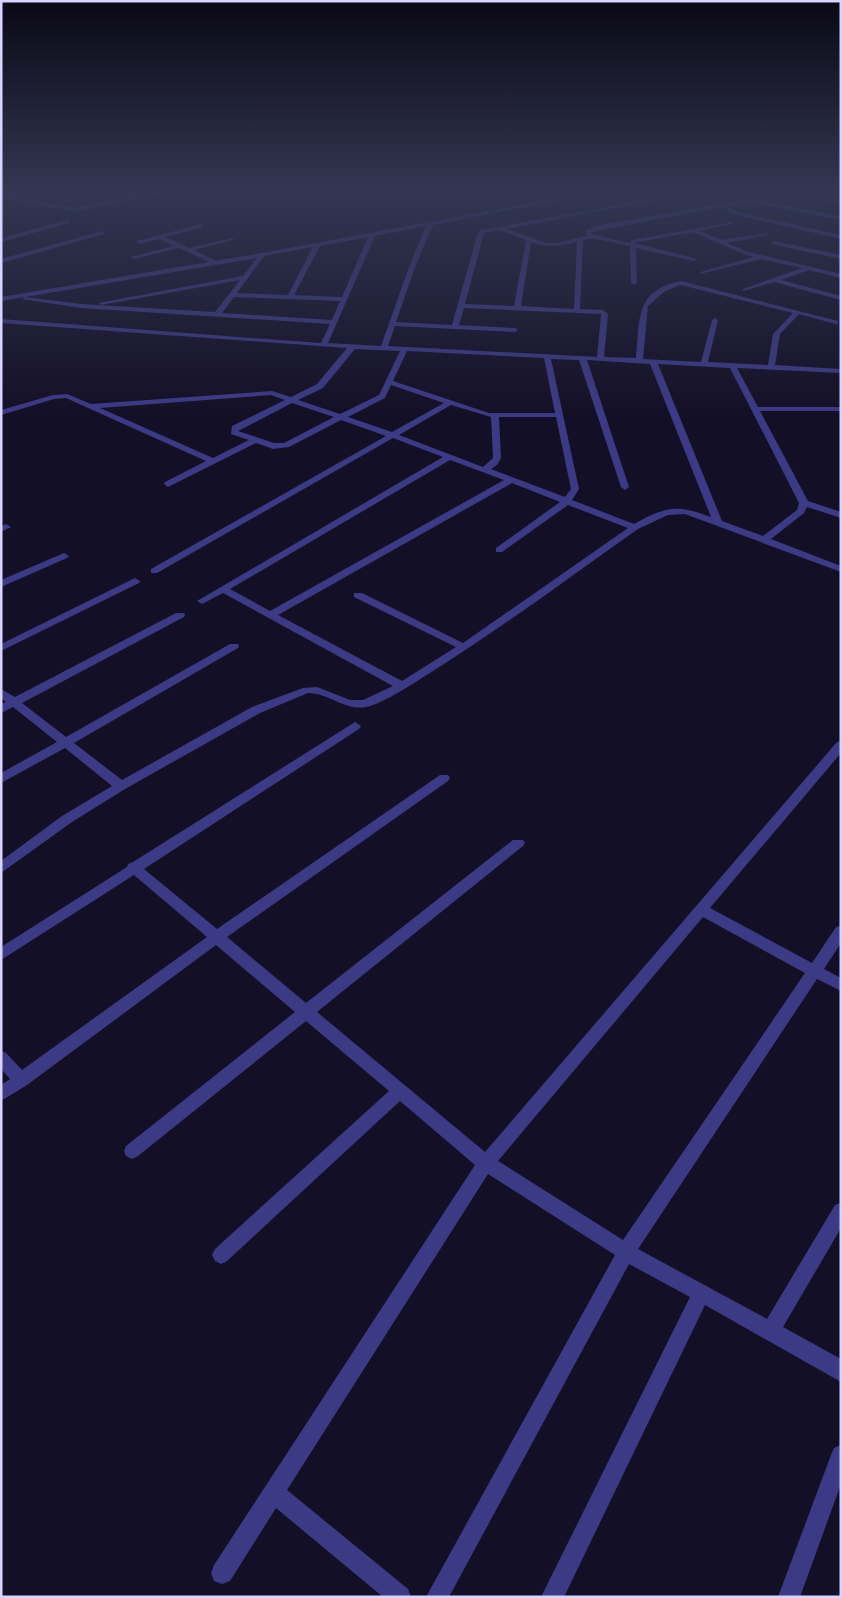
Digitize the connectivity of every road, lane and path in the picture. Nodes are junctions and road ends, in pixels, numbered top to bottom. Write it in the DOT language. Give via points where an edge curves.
graph roads {
  1 [pos="195,267"];
  2 [pos="253,267"];
  3 [pos="306,267"];
  4 [pos="358,267"];
  5 [pos="412,267"];
  6 [pos="471,267"];
  7 [pos="524,267"];
  8 [pos="578,267"];
  9 [pos="634,267"];
  10 [pos="724,267"];
  11 [pos="803,267"];
  12 [pos="809,268"];
  13 [pos="702,273"];
  14 [pos="246,276"];
  15 [pos="841,276"];
  16 [pos="774,280"];
  17 [pos="634,283"];
  18 [pos="745,290"];
  19 [pos="1,292"];
  20 [pos="232,295"];
  21 [pos="12,297"];
  22 [pos="290,297"];
  23 [pos="841,298"];
  24 [pos="1,299"];
  25 [pos="344,299"];
  26 [pos="81,306"];
  27 [pos="461,306"];
  28 [pos="517,308"];
  29 [pos="576,310"];
  30 [pos="797,312"];
  31 [pos="216,316"];
  32 [pos="715,320"];
  33 [pos="1,321"];
  34 [pos="334,322"];
  35 [pos="836,322"];
  36 [pos="392,324"];
  37 [pos="455,327"];
  38 [pos="515,330"];
  39 [pos="324,345"];
  40 [pos="353,346"];
  41 [pos="384,347"];
  42 [pos="405,348"];
  43 [pos="547,355"];
  44 [pos="582,357"];
  45 [pos="600,358"];
  46 [pos="639,360"];
  47 [pos="653,361"];
  48 [pos="704,364"];
  49 [pos="732,365"];
  50 [pos="771,367"];
  51 [pos="841,371"];
  52 [pos="390,382"];
  53 [pos="293,400"];
  54 [pos="449,402"];
  55 [pos="90,406"];
  56 [pos="754,409"];
  57 [pos="840,410"];
  58 [pos="1,413"];
  59 [pos="560,415"];
  60 [pos="496,416"];
  61 [pos="343,417"];
  62 [pos="392,435"];
  63 [pos="254,440"];
  64 [pos="449,457"];
  65 [pos="213,461"];
  66 [pos="484,470"];
  67 [pos="511,480"];
  68 [pos="168,484"];
  69 [pos="625,488"];
  70 [pos="567,501"];
  71 [pos="804,503"];
  72 [pos="841,515"];
  73 [pos="716,521"];
  74 [pos="635,527"];
  75 [pos="764,540"];
  76 [pos="499,550"];
  77 [pos="64,556"];
  78 [pos="841,569"];
  79 [pos="154,572"];
  80 [pos="135,581"];
  81 [pos="1,584"];
  82 [pos="224,589"];
  83 [pos="358,595"];
  84 [pos="202,601"];
  85 [pos="180,615"];
  86 [pos="270,615"];
  87 [pos="234,646"];
  88 [pos="464,647"];
  89 [pos="1,648"];
  90 [pos="402,686"];
  91 [pos="1,692"];
  92 [pos="14,702"];
  93 [pos="1,709"];
  94 [pos="355,726"];
  95 [pos="66,742"];
  96 [pos="841,744"];
  97 [pos="444,778"];
  98 [pos="1,779"];
  99 [pos="121,786"];
  100 [pos="518,843"];
  101 [pos="134,867"];
  102 [pos="1,868"];
  103 [pos="700,909"];
  104 [pos="841,931"];
  105 [pos="217,937"];
  106 [pos="1,954"];
  107 [pos="814,970"];
  108 [pos="841,985"];
  109 [pos="306,1012"];
  110 [pos="1,1058"];
  111 [pos="21,1080"];
  112 [pos="400,1091"];
  113 [pos="1,1094"];
  114 [pos="132,1151"];
  115 [pos="486,1163"];
  116 [pos="841,1211"];
  117 [pos="626,1252"];
  118 [pos="222,1254"];
  119 [pos="701,1293"];
  120 [pos="770,1331"];
  121 [pos="841,1372"];
  122 [pos="841,1455"];
  123 [pos="274,1493"];
  124 [pos="222,1573"];
  125 [pos="400,1597"];
  126 [pos="437,1597"];
  127 [pos="552,1597"];
  128 [pos="790,1597"];
  1 -- 21 [label="street"];
  2 -- 14 [label="street"];
  3 -- 22 [label="street"];
  4 -- 25 [label="street"];
  5 -- 36 [label="street"];
  6 -- 27 [label="street"];
  7 -- 28 [label="street"];
  8 -- 29 [label="street"];
  9 -- 17 [label="street"];
  10 -- 13 [label="street"];
  11 -- 12 [label="street"];
  12 -- 15 [label="street"];
  12 -- 16 [label="street"];
  14 -- 20 [label="street"];
  14 -- 26 [label="street"];
  16 -- 18 [label="street"];
  16 -- 23 [label="street"];
  19 -- 21 [label="street"];
  20 -- 22 [label="street"];
  20 -- 31 [label="street"];
  21 -- 24 [label="street"];
  21 -- 26 [label="street"];
  22 -- 25 [label="street"];
  25 -- 34 [label="street"];
  26 -- 31 [label="street"];
  27 -- 28 [label="street"];
  27 -- 37 [label="street"];
  28 -- 29 [label="street"];
  29 -- 45 [label="street" via="605,313"];
  30 -- 35 [label="street"];
  30 -- 46 [label="street" via="676,283 645,306"];
  30 -- 50 [label="street" via="776,334"];
  31 -- 34 [label="street"];
  32 -- 48 [label="street"];
  33 -- 39 [label="street"];
  34 -- 39 [label="street"];
  36 -- 37 [label="street"];
  36 -- 41 [label="street"];
  37 -- 38 [label="street"];
  39 -- 40 [label="street"];
  40 -- 41 [label="street"];
  40 -- 53 [label="street" via="324,383"];
  41 -- 42 [label="street"];
  42 -- 43 [label="street"];
  42 -- 52 [label="street"];
  43 -- 44 [label="street"];
  43 -- 59 [label="street"];
  44 -- 45 [label="street"];
  44 -- 69 [label="street"];
  45 -- 46 [label="street"];
  46 -- 47 [label="street"];
  47 -- 48 [label="street"];
  47 -- 73 [label="street"];
  48 -- 49 [label="street"];
  49 -- 50 [label="street"];
  49 -- 56 [label="street"];
  50 -- 51 [label="street"];
  52 -- 54 [label="street"];
  52 -- 61 [label="street" via="382,396"];
  53 -- 55 [label="street" via="264,393"];
  53 -- 61 [label="street"];
  53 -- 63 [label="street" via="233,430"];
  54 -- 60 [label="street"];
  54 -- 62 [label="street"];
  55 -- 58 [label="street" via="71,397 60,396"];
  55 -- 65 [label="street"];
  56 -- 57 [label="street"];
  56 -- 71 [label="street"];
  59 -- 60 [label="street"];
  59 -- 70 [label="street" via="575,482 575,489"];
  60 -- 66 [label="street" via="497,458"];
  61 -- 62 [label="street"];
  61 -- 63 [label="street" via="286,446 277,447"];
  62 -- 64 [label="street"];
  62 -- 79 [label="street"];
  63 -- 65 [label="street"];
  64 -- 66 [label="street"];
  64 -- 82 [label="street"];
  65 -- 68 [label="street"];
  66 -- 67 [label="street"];
  67 -- 70 [label="street"];
  67 -- 86 [label="street"];
  70 -- 74 [label="street"];
  70 -- 76 [label="street"];
  71 -- 72 [label="street"];
  71 -- 75 [label="street" via="801,511"];
  73 -- 74 [label="street" via="675,510"];
  73 -- 75 [label="street"];
  74 -- 88 [label="street"];
  75 -- 78 [label="street"];
  77 -- 81 [label="street"];
  80 -- 89 [label="street"];
  82 -- 84 [label="street"];
  82 -- 86 [label="street"];
  83 -- 88 [label="street"];
  85 -- 92 [label="street"];
  86 -- 90 [label="street"];
  87 -- 95 [label="street"];
  88 -- 90 [label="street"];
  90 -- 99 [label="street" via="375,700 356,705 317,690 299,692 256,710"];
  91 -- 92 [label="street"];
  92 -- 93 [label="street"];
  92 -- 95 [label="street"];
  94 -- 101 [label="street"];
  95 -- 98 [label="street"];
  95 -- 99 [label="street"];
  96 -- 103 [label="street"];
  97 -- 105 [label="street"];
  99 -- 102 [label="street" via="67,819"];
  100 -- 109 [label="street"];
  101 -- 105 [label="street"];
  101 -- 106 [label="street"];
  103 -- 107 [label="street"];
  103 -- 115 [label="street"];
  104 -- 107 [label="street"];
  105 -- 109 [label="street"];
  105 -- 111 [label="street"];
  107 -- 108 [label="street"];
  107 -- 117 [label="street"];
  109 -- 112 [label="street"];
  109 -- 114 [label="street"];
  110 -- 111 [label="street"];
  111 -- 113 [label="street"];
  112 -- 115 [label="street"];
  112 -- 118 [label="street"];
  115 -- 117 [label="street"];
  115 -- 123 [label="street"];
  116 -- 120 [label="street"];
  117 -- 119 [label="street"];
  117 -- 126 [label="street"];
  119 -- 120 [label="street"];
  119 -- 127 [label="street"];
  120 -- 121 [label="street"];
  122 -- 128 [label="street"];
  123 -- 124 [label="street"];
  123 -- 125 [label="street"];
}
